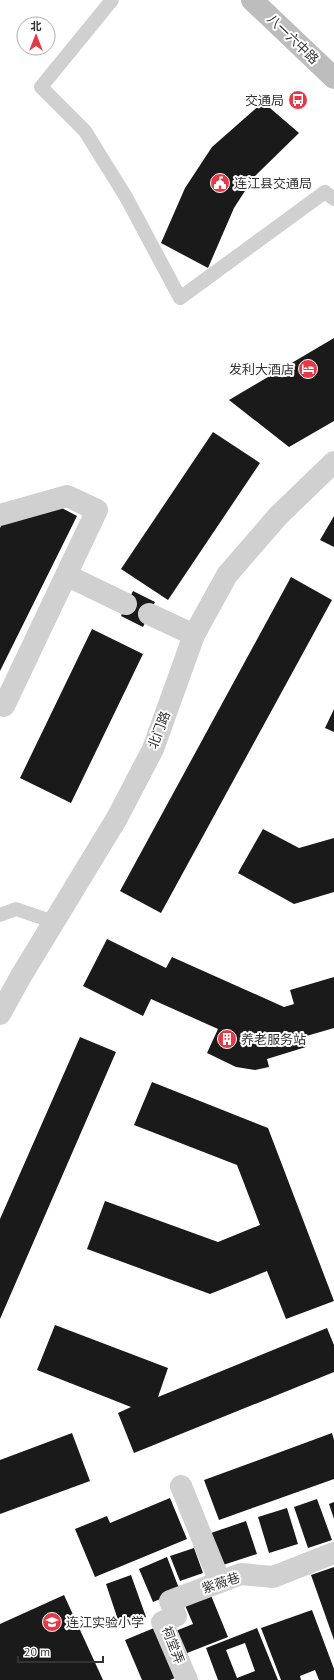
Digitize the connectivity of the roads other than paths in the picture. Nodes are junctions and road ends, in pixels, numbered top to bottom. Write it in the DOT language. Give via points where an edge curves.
graph roads {
  1 [pos="112,0"];
  2 [pos="252,0"];
  3 [pos="334,78"];
  4 [pos="334,199"];
  5 [pos="334,462"];
  6 [pos="0,515"];
  7 [pos="66,575"];
  8 [pos="126,604"];
  9 [pos="149,614"];
  10 [pos="194,635"];
  11 [pos="0,704"];
  12 [pos="0,915"];
  13 [pos="54,922"];
  14 [pos="0,1014"];
  15 [pos="181,1486"];
  16 [pos="334,1554"];
  17 [pos="220,1582"];
  18 [pos="176,1616"];
  19 [pos="187,1680"];
  1 -- 4 [label="lane" via="41,87 85,131 126,197 180,298 325,192"];
  2 -- 3 [label="main road, 八一六中路"];
  5 -- 10 [label="street, 北门路" via="278,516 227,575"];
  6 -- 7 [label="street" via="67,496 97,510"];
  7 -- 8 [label="street"];
  7 -- 11 [label="street" via="4,706"];
  9 -- 10 [label="street"];
  10 -- 13 [label="street, 北门路" via="153,749 117,818"];
  12 -- 13 [label="lane" via="16,909"];
  13 -- 14 [label="street, 北门路"];
  15 -- 17 [label="street"];
  16 -- 17 [label="street, 紫薇巷" via="273,1578 241,1574"];
  17 -- 18 [label="street, 紫薇巷" via="170,1601"];
  18 -- 19 [label="street, 祠堂弄" via="162,1622"];
}
